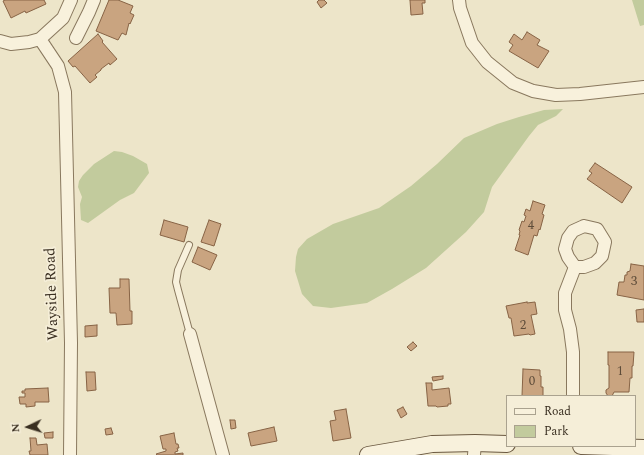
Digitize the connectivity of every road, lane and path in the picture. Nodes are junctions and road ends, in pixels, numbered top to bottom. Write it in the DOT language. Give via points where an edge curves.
graph roads {
  1 [pos="71,0"];
  2 [pos="94,0"];
  3 [pos="459,0"];
  4 [pos="76,38"];
  5 [pos="40,39"];
  6 [pos="0,41"];
  7 [pos="644,87"];
  8 [pos="189,245"];
  9 [pos="575,267"];
  10 [pos="190,334"];
  11 [pos="573,395"];
  12 [pos="506,444"];
  13 [pos="612,447"];
  14 [pos="644,448"];
  15 [pos="475,449"];
  16 [pos="70,455"];
  17 [pos="223,455"];
  18 [pos="368,455"];
  1 -- 5 [label="street" via="63,18"];
  2 -- 4 [label="street"];
  3 -- 7 [label="street" via="472,43 487,62 513,83 533,91 556,95"];
  5 -- 6 [label="street" via="11,44"];
  5 -- 16 [label="street, Wayside Road" via="58,66 64,92 71,343"];
  8 -- 10 [label="lane" via="178,270 176,282"];
  9 -- 11 [label="street" via="565,294 565,310 573,352"];
  10 -- 17 [label="street"];
  12 -- 15 [label="street"];
  13 -- 14 [label="street"];
  15 -- 18 [label="street" via="432,444"];
}
